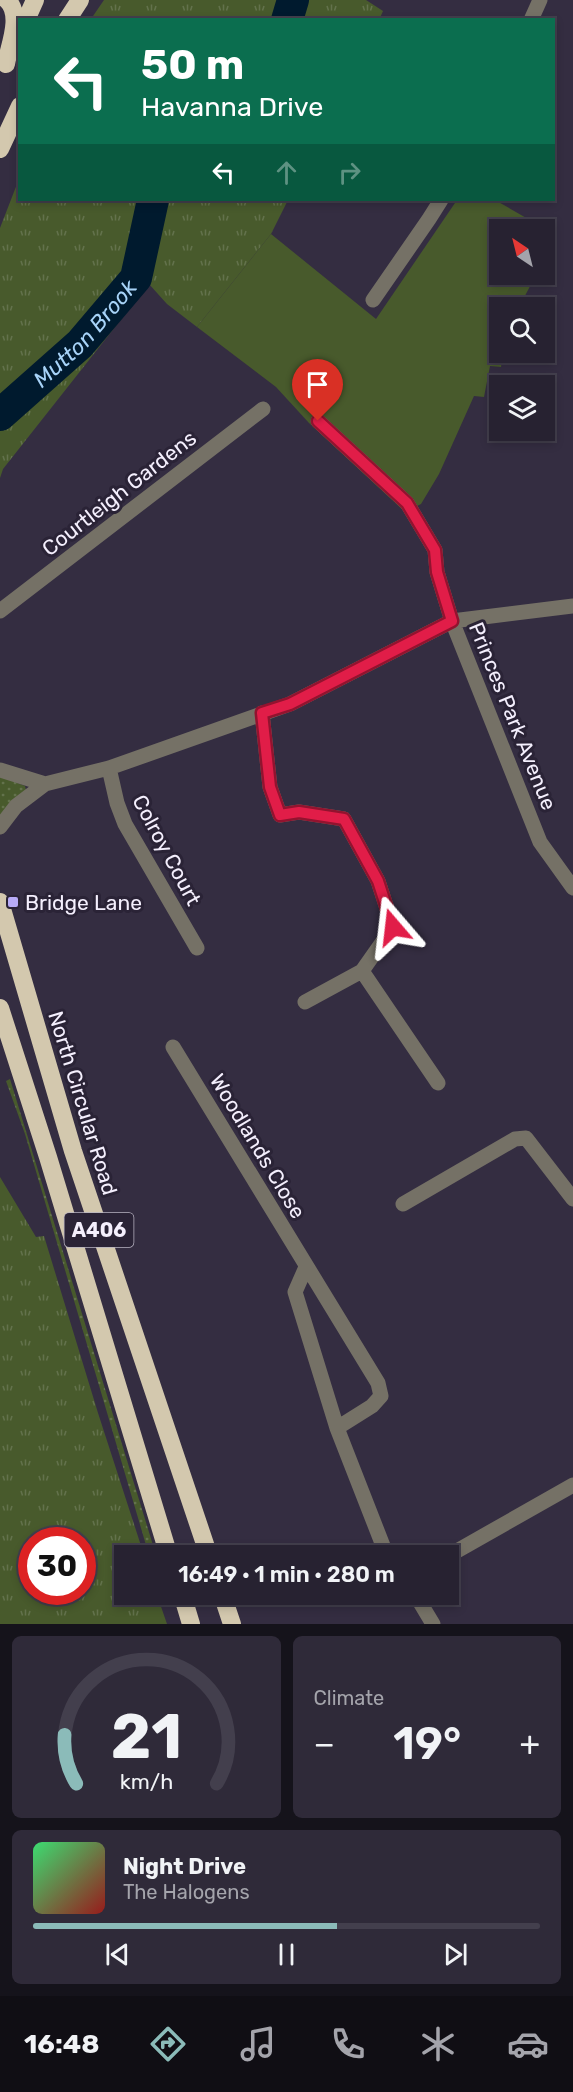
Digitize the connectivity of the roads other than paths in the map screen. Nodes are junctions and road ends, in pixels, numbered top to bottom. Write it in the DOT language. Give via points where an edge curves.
graph roads {
  1 [pos="7,0"];
  2 [pos="35,0"];
  3 [pos="80,0"];
  4 [pos="540,0"];
  5 [pos="27,18"];
  6 [pos="69,18"];
  7 [pos="532,18"];
  8 [pos="18,38"];
  9 [pos="3,70"];
  10 [pos="18,109"];
  11 [pos="0,149"];
  12 [pos="440,201"];
  13 [pos="373,300"];
  14 [pos="263,409"];
  15 [pos="318,421"];
  16 [pos="573,606"];
  17 [pos="0,611"];
  18 [pos="452,621"];
  19 [pos="262,713"];
  20 [pos="109,768"];
  21 [pos="0,770"];
  22 [pos="45,784"];
  23 [pos="0,827"];
  24 [pos="573,888"];
  25 [pos="0,902"];
  26 [pos="197,948"];
  27 [pos="362,971"];
  28 [pos="305,1002"];
  29 [pos="0,1008"];
  30 [pos="173,1047"];
  31 [pos="438,1083"];
  32 [pos="573,1199"];
  33 [pos="403,1204"];
  34 [pos="306,1267"];
  35 [pos="337,1428"];
  36 [pos="573,1485"];
  37 [pos="167,1545"];
  38 [pos="204,1545"];
  39 [pos="383,1545"];
  40 [pos="459,1550"];
  41 [pos="185,1605"];
  42 [pos="226,1605"];
  43 [pos="422,1605"];
  44 [pos="191,1624"];
  45 [pos="232,1624"];
  46 [pos="433,1624"];
  1 -- 9 [label="highway" via="15,16"];
  2 -- 5 [label="highway"];
  3 -- 6 [label="highway"];
  4 -- 7 [label="street"];
  8 -- 9 [label="highway"];
  10 -- 11 [label="highway"];
  12 -- 13 [label="street"];
  14 -- 17 [label="street, Courtleigh Gardens"];
  15 -- 18 [label="street, Princes Park Avenue" via="407,503 435,550 437,572"];
  16 -- 18 [label="street"];
  18 -- 19 [label="street" via="290,704"];
  18 -- 24 [label="street, Princes Park Avenue" via="540,842"];
  19 -- 20 [label="street"];
  19 -- 27 [label="street" via="270,787 280,815 299,812 344,819 378,881 393,927"];
  20 -- 22 [label="street"];
  20 -- 26 [label="street, Colroy Court" via="125,824"];
  21 -- 22 [label="street"];
  22 -- 23 [label="street" via="16,806"];
  25 -- 38 [label="highway, North Circular Road / A406" via="73,1151"];
  27 -- 28 [label="street"];
  27 -- 31 [label="street"];
  29 -- 37 [label="highway, A406"];
  30 -- 34 [label="street, Woodlands Close"];
  32 -- 33 [label="street" via="526,1138 516,1139"];
  34 -- 35 [label="street" via="295,1292"];
  34 -- 35 [label="street, Woodlands Close" via="378,1383 381,1396"];
  35 -- 39 [label="street"];
  36 -- 40 [label="street"];
  41 -- 44 [label="highway"];
  42 -- 45 [label="highway"];
  43 -- 46 [label="street"];
}
